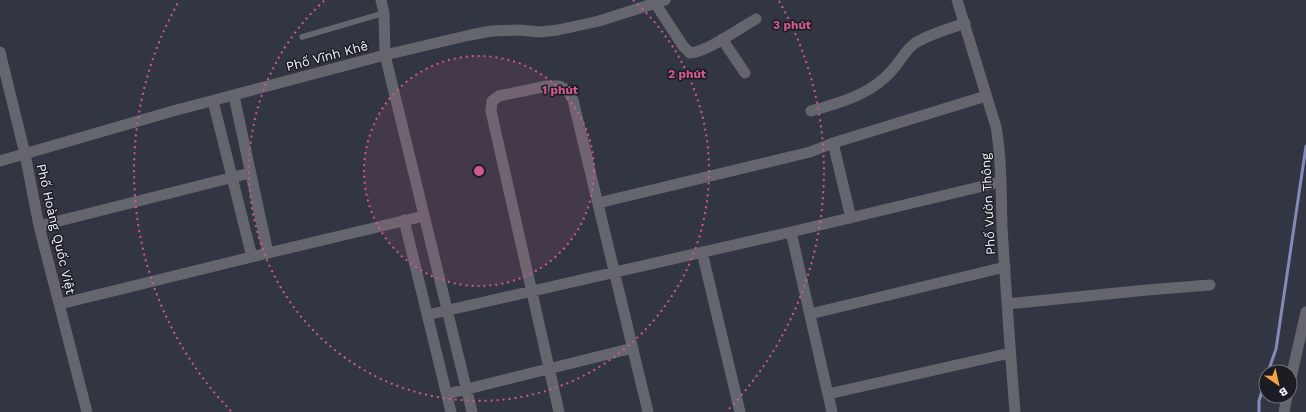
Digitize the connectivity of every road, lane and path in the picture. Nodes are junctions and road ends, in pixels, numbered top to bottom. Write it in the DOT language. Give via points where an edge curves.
graph roads {
  1 [pos="381,0"];
  2 [pos="957,0"];
  3 [pos="660,2"];
  4 [pos="384,13"];
  5 [pos="756,19"];
  6 [pos="965,23"];
  7 [pos="302,37"];
  8 [pos="722,38"];
  9 [pos="0,52"];
  10 [pos="385,55"];
  11 [pos="745,73"];
  12 [pos="3,76"];
  13 [pos="234,96"];
  14 [pos="986,96"];
  15 [pos="213,101"];
  16 [pos="811,111"];
  17 [pos="833,143"];
  18 [pos="25,154"];
  19 [pos="0,161"];
  20 [pos="250,173"];
  21 [pos="233,177"];
  22 [pos="1000,182"];
  23 [pos="598,203"];
  24 [pos="424,216"];
  25 [pos="851,218"];
  26 [pos="404,220"];
  27 [pos="39,226"];
  28 [pos="791,232"];
  29 [pos="702,252"];
  30 [pos="268,253"];
  31 [pos="252,257"];
  32 [pos="1005,267"];
  33 [pos="615,272"];
  34 [pos="1210,285"];
  35 [pos="531,291"];
  36 [pos="60,304"];
  37 [pos="1007,304"];
  38 [pos="447,310"];
  39 [pos="1306,312"];
  40 [pos="810,314"];
  41 [pos="427,315"];
  42 [pos="633,348"];
  43 [pos="1010,353"];
  44 [pos="1294,364"];
  45 [pos="549,369"];
  46 [pos="466,389"];
  47 [pos="447,394"];
  48 [pos="828,394"];
  49 [pos="87,412"];
  50 [pos="451,412"];
  51 [pos="472,412"];
  52 [pos="559,412"];
  53 [pos="648,412"];
  54 [pos="740,412"];
  55 [pos="832,412"];
  56 [pos="1016,412"];
  1 -- 4 [label="street"];
  2 -- 6 [label="street, Phố Vườn Thông"];
  3 -- 8 [label="street" via="683,46 690,53"];
  3 -- 10 [label="street, Phố Vĩnh Khê" via="599,21 558,30 492,31"];
  4 -- 7 [label="lane"];
  4 -- 10 [label="street"];
  5 -- 8 [label="street"];
  6 -- 14 [label="street, Phố Vườn Thông"];
  6 -- 16 [label="street" via="915,44 903,55 894,69 860,96"];
  8 -- 11 [label="street"];
  9 -- 12 [label="street, Phố Hoàng Quốc Việt"];
  10 -- 13 [label="street, Phố Vĩnh Khê"];
  10 -- 24 [label="street"];
  12 -- 18 [label="street, Phố Hoàng Quốc Việt"];
  13 -- 15 [label="street, Phố Vĩnh Khê"];
  13 -- 20 [label="street"];
  14 -- 17 [label="street"];
  14 -- 22 [label="street, Phố Vườn Thông" via="1000,148"];
  15 -- 18 [label="street, Phố Vĩnh Khê"];
  15 -- 21 [label="street"];
  17 -- 23 [label="street" via="810,152"];
  17 -- 25 [label="street"];
  18 -- 19 [label="street, Phố Vĩnh Khê"];
  18 -- 27 [label="street, Phố Hoàng Quốc Việt"];
  20 -- 21 [label="street"];
  20 -- 30 [label="street"];
  21 -- 27 [label="street"];
  21 -- 31 [label="street"];
  22 -- 25 [label="street"];
  22 -- 32 [label="street, Phố Vườn Thông"];
  23 -- 33 [label="street"];
  23 -- 35 [label="street" via="573,100 567,90 559,86 547,86 499,96 492,101 491,111"];
  24 -- 26 [label="street"];
  24 -- 38 [label="street"];
  25 -- 28 [label="street"];
  26 -- 30 [label="street"];
  26 -- 41 [label="street"];
  27 -- 36 [label="street, Phố Hoàng Quốc Việt"];
  28 -- 29 [label="street"];
  28 -- 40 [label="street"];
  29 -- 33 [label="street"];
  29 -- 54 [label="street"];
  30 -- 31 [label="street"];
  31 -- 36 [label="street"];
  32 -- 37 [label="street, Phố Vườn Thông"];
  32 -- 40 [label="street"];
  33 -- 35 [label="street"];
  33 -- 42 [label="street"];
  34 -- 37 [label="street"];
  35 -- 38 [label="street"];
  35 -- 45 [label="street"];
  36 -- 49 [label="street, Phố Hoàng Quốc Việt"];
  37 -- 43 [label="street, Phố Vườn Thông"];
  38 -- 41 [label="street"];
  38 -- 46 [label="street"];
  39 -- 44 [label="street"];
  40 -- 48 [label="street"];
  41 -- 47 [label="street"];
  42 -- 45 [label="street"];
  42 -- 53 [label="street"];
  43 -- 48 [label="street"];
  43 -- 56 [label="street, Phố Vườn Thông"];
  45 -- 46 [label="street"];
  45 -- 52 [label="street"];
  46 -- 47 [label="street"];
  46 -- 51 [label="street"];
  47 -- 50 [label="street"];
  48 -- 55 [label="street"];
}
